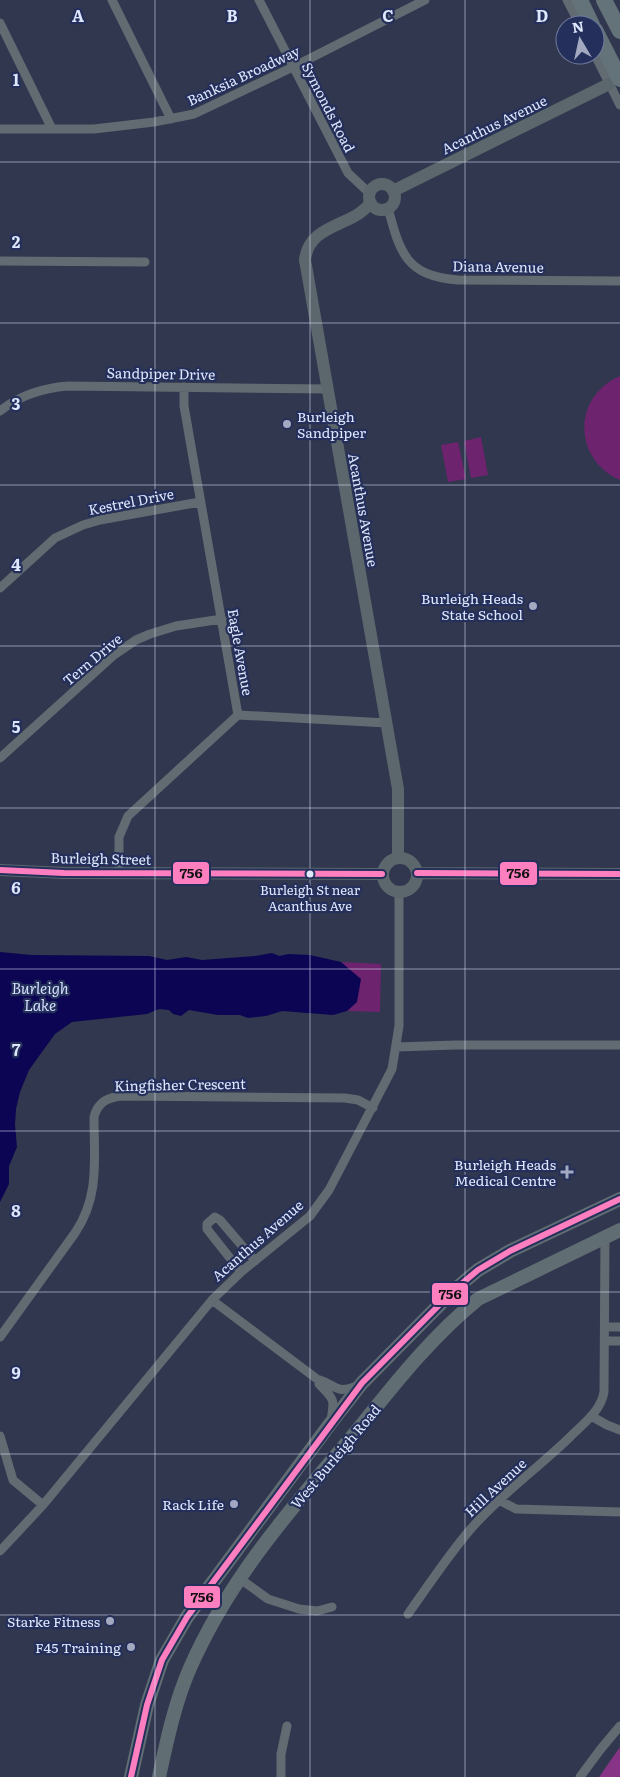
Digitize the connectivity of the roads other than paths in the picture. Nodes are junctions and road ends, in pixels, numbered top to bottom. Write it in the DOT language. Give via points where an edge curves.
graph roads {
  1 [pos="112,0"];
  2 [pos="259,0"];
  3 [pos="425,0"];
  4 [pos="567,0"];
  5 [pos="580,0"];
  6 [pos="604,0"];
  7 [pos="575,15"];
  8 [pos="587,15"];
  9 [pos="0,24"];
  10 [pos="620,31"];
  11 [pos="605,57"];
  12 [pos="602,65"];
  13 [pos="293,67"];
  14 [pos="614,82"];
  15 [pos="620,105"];
  16 [pos="171,119"];
  17 [pos="0,129"];
  18 [pos="52,129"];
  19 [pos="393,191"];
  20 [pos="371,197"];
  21 [pos="388,208"];
  22 [pos="0,261"];
  23 [pos="145,262"];
  24 [pos="620,282"];
  25 [pos="184,387"];
  26 [pos="327,389"];
  27 [pos="0,412"];
  28 [pos="200,502"];
  29 [pos="0,588"];
  30 [pos="222,618"];
  31 [pos="238,716"];
  32 [pos="388,723"];
  33 [pos="0,758"];
  34 [pos="398,857"];
  35 [pos="0,870"];
  36 [pos="417,873"];
  37 [pos="119,874"];
  38 [pos="382,874"];
  39 [pos="620,874"];
  40 [pos="399,892"];
  41 [pos="620,1045"];
  42 [pos="397,1047"];
  43 [pos="373,1108"];
  44 [pos="620,1199"];
  45 [pos="620,1230"];
  46 [pos="605,1236"];
  47 [pos="254,1261"];
  48 [pos="241,1272"];
  49 [pos="212,1300"];
  50 [pos="605,1327"];
  51 [pos="620,1327"];
  52 [pos="0,1337"];
  53 [pos="604,1341"];
  54 [pos="620,1341"];
  55 [pos="317,1379"];
  56 [pos="362,1383"];
  57 [pos="591,1416"];
  58 [pos="330,1424"];
  59 [pos="620,1430"];
  60 [pos="0,1436"];
  61 [pos="499,1500"];
  62 [pos="42,1505"];
  63 [pos="620,1512"];
  64 [pos="0,1550"];
  65 [pos="239,1578"];
  66 [pos="332,1607"];
  67 [pos="408,1614"];
  68 [pos="287,1726"];
  69 [pos="620,1726"];
  70 [pos="131,1777"];
  71 [pos="159,1777"];
  72 [pos="281,1777"];
  73 [pos="580,1777"];
  1 -- 16 [label="street"];
  2 -- 13 [label="street, Symonds Road"];
  3 -- 13 [label="street, Banksia Broadway"];
  4 -- 7 [label="street"];
  5 -- 8 [label="highway"];
  6 -- 10 [label="highway"];
  9 -- 18 [label="street"];
  11 -- 14 [label="highway"];
  12 -- 14 [label="street"];
  13 -- 16 [label="street, Banksia Broadway" via="194,114"];
  13 -- 20 [label="street, Symonds Road" via="348,173"];
  14 -- 15 [label="street"];
  14 -- 19 [label="street, Acanthus Avenue"];
  16 -- 18 [label="street, Banksia Broadway" via="94,129"];
  17 -- 18 [label="street, Banksia Broadway"];
  19 -- 20 [label="street" via="382,184 374,187"];
  19 -- 21 [label="street" via="394,202"];
  20 -- 21 [label="street" via="377,209"];
  20 -- 26 [label="street, Acanthus Avenue" via="358,214 317,235 306,249 306,268"];
  21 -- 24 [label="street, Diana Avenue" via="401,250 414,266 432,276 458,280"];
  22 -- 23 [label="street"];
  25 -- 26 [label="street, Sandpiper Drive"];
  25 -- 27 [label="street, Sandpiper Drive" via="56,387 20,398"];
  25 -- 28 [label="street, Eagle Avenue" via="184,406"];
  26 -- 32 [label="street, Acanthus Avenue"];
  28 -- 29 [label="street, Kestrel Drive" via="83,525 55,538"];
  28 -- 30 [label="street, Eagle Avenue"];
  30 -- 31 [label="street, Eagle Avenue"];
  30 -- 33 [label="street, Tern Drive" via="176,626 136,640 114,655"];
  31 -- 32 [label="street"];
  31 -- 37 [label="street, Eagle Avenue" via="128,816 119,837"];
  32 -- 34 [label="street, Acanthus Avenue" via="398,789"];
  34 -- 36 [label="street" via="409,860"];
  34 -- 38 [label="street" via="389,861"];
  35 -- 37 [label="street, Burleigh Street"];
  36 -- 39 [label="street"];
  36 -- 40 [label="street" via="417,879 410,888"];
  37 -- 38 [label="street, Burleigh Street"];
  38 -- 40 [label="street" via="385,885"];
  40 -- 42 [label="street, Acanthus Avenue"];
  41 -- 42 [label="street"];
  42 -- 43 [label="street, Acanthus Avenue" via="392,1069"];
  43 -- 47 [label="street, Acanthus Avenue" via="329,1190 310,1216"];
  43 -- 52 [label="street, Kingfisher Crescent" via="345,1098 123,1096 106,1100 98,1106 94,1117 94,1189 86,1215"];
  44 -- 56 [label="main road, West Burleigh Road" via="510,1251 478,1270"];
  45 -- 46 [label="main road, West Burleigh Road"];
  46 -- 50 [label="street, Hill Avenue"];
  46 -- 65 [label="main road, West Burleigh Road" via="478,1299 445,1327 271,1533"];
  47 -- 48 [label="street, Acanthus Avenue"];
  47 -- 48 [label="street" via="220,1220 215,1217 210,1220 206,1224 207,1229"];
  48 -- 49 [label="street, Acanthus Avenue"];
  49 -- 55 [label="street"];
  49 -- 62 [label="street, Acanthus Avenue"];
  50 -- 51 [label="street"];
  50 -- 53 [label="street, Hill Avenue"];
  53 -- 54 [label="street"];
  53 -- 57 [label="street, Hill Avenue" via="604,1392 602,1402"];
  55 -- 56 [label="street" via="340,1390"];
  55 -- 58 [label="street" via="333,1401"];
  56 -- 58 [label="main road, West Burleigh Road"];
  57 -- 59 [label="street"];
  57 -- 61 [label="street, Hill Avenue"];
  58 -- 70 [label="main road, West Burleigh Road" via="187,1617 163,1659"];
  60 -- 62 [label="street" via="13,1480"];
  61 -- 63 [label="street" via="516,1509"];
  61 -- 67 [label="street, Hill Avenue" via="469,1531"];
  62 -- 64 [label="street, Acanthus Avenue"];
  65 -- 66 [label="street" via="268,1599 299,1609 317,1611"];
  65 -- 71 [label="main road, West Burleigh Road" via="212,1622 190,1669"];
  68 -- 72 [label="street" via="281,1754"];
  69 -- 73 [label="street"];
}
